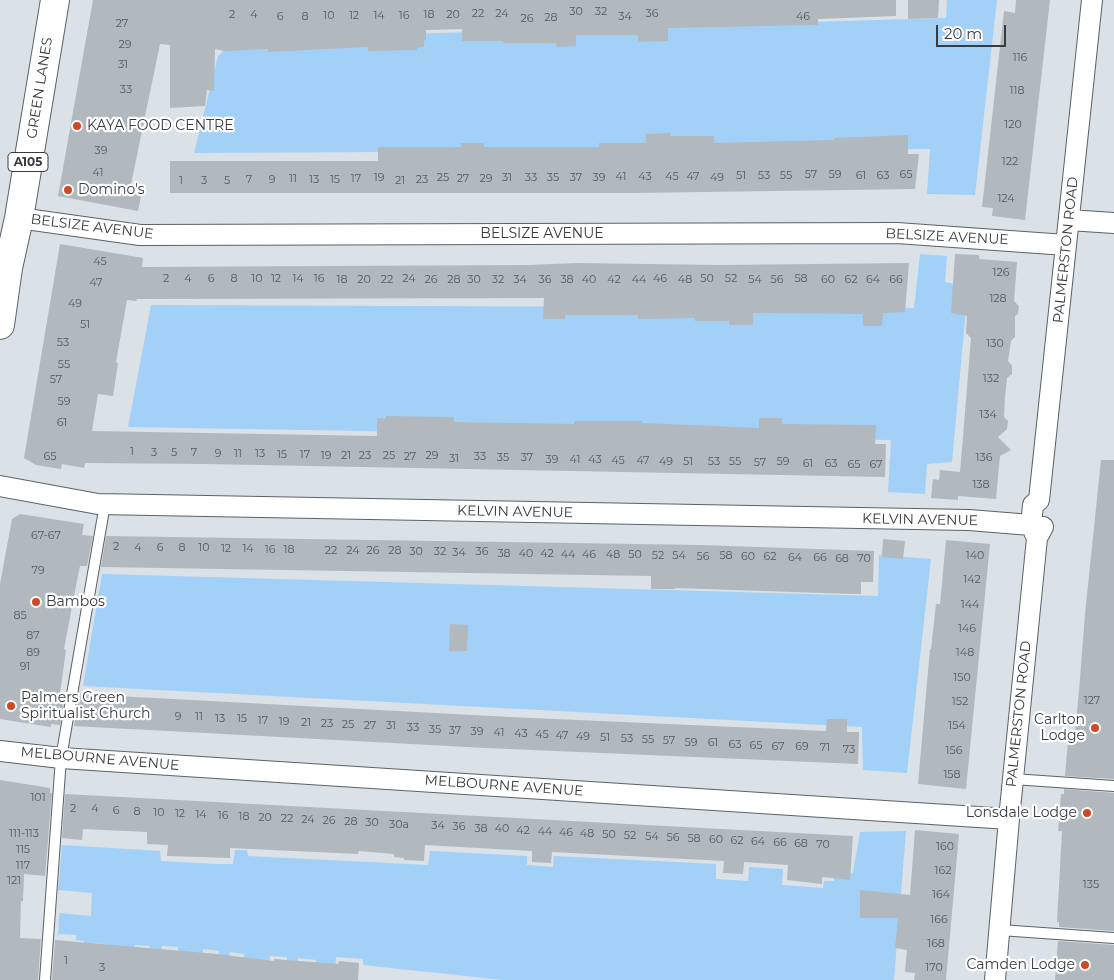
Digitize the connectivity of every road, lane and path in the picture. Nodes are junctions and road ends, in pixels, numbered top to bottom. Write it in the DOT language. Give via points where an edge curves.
graph roads {
  1 [pos="55,0"];
  2 [pos="1092,0"];
  3 [pos="19,218"];
  4 [pos="1069,220"];
  5 [pos="1114,223"];
  6 [pos="1066,246"];
  7 [pos="4,268"];
  8 [pos="0,325"];
  9 [pos="0,486"];
  10 [pos="105,504"];
  11 [pos="1034,532"];
  12 [pos="0,751"];
  13 [pos="61,758"];
  14 [pos="1013,778"];
  15 [pos="1114,786"];
  16 [pos="1009,819"];
  17 [pos="1000,930"];
  18 [pos="1114,938"];
  19 [pos="45,980"];
  20 [pos="995,980"];
  1 -- 3 [label="main road, GREEN LANES / A105"];
  2 -- 4 [label="street, PALMERSTON ROAD"];
  3 -- 6 [label="street, BELSIZE AVENUE" via="140,235 897,233"];
  3 -- 7 [label="main road, GREEN LANES / A105"];
  4 -- 5 [label="street"];
  4 -- 6 [label="street, PALMERSTON ROAD"];
  6 -- 11 [label="street, PALMERSTON ROAD" via="1039,500 1045,505 1043,529"];
  7 -- 8 [label="main road, GREEN LANES / A105"];
  9 -- 10 [label="street, KELVIN AVENUE"];
  10 -- 11 [label="street, KELVIN AVENUE" via="959,520"];
  10 -- 13 [label="lane"];
  11 -- 14 [label="street, PALMERSTON ROAD"];
  12 -- 13 [label="street, MELBOURNE AVENUE"];
  13 -- 16 [label="street, MELBOURNE AVENUE"];
  13 -- 19 [label="lane"];
  14 -- 15 [label="lane"];
  14 -- 16 [label="street, PALMERSTON ROAD"];
  16 -- 17 [label="street, PALMERSTON ROAD"];
  17 -- 18 [label="lane"];
  17 -- 20 [label="street, PALMERSTON ROAD"];
}
